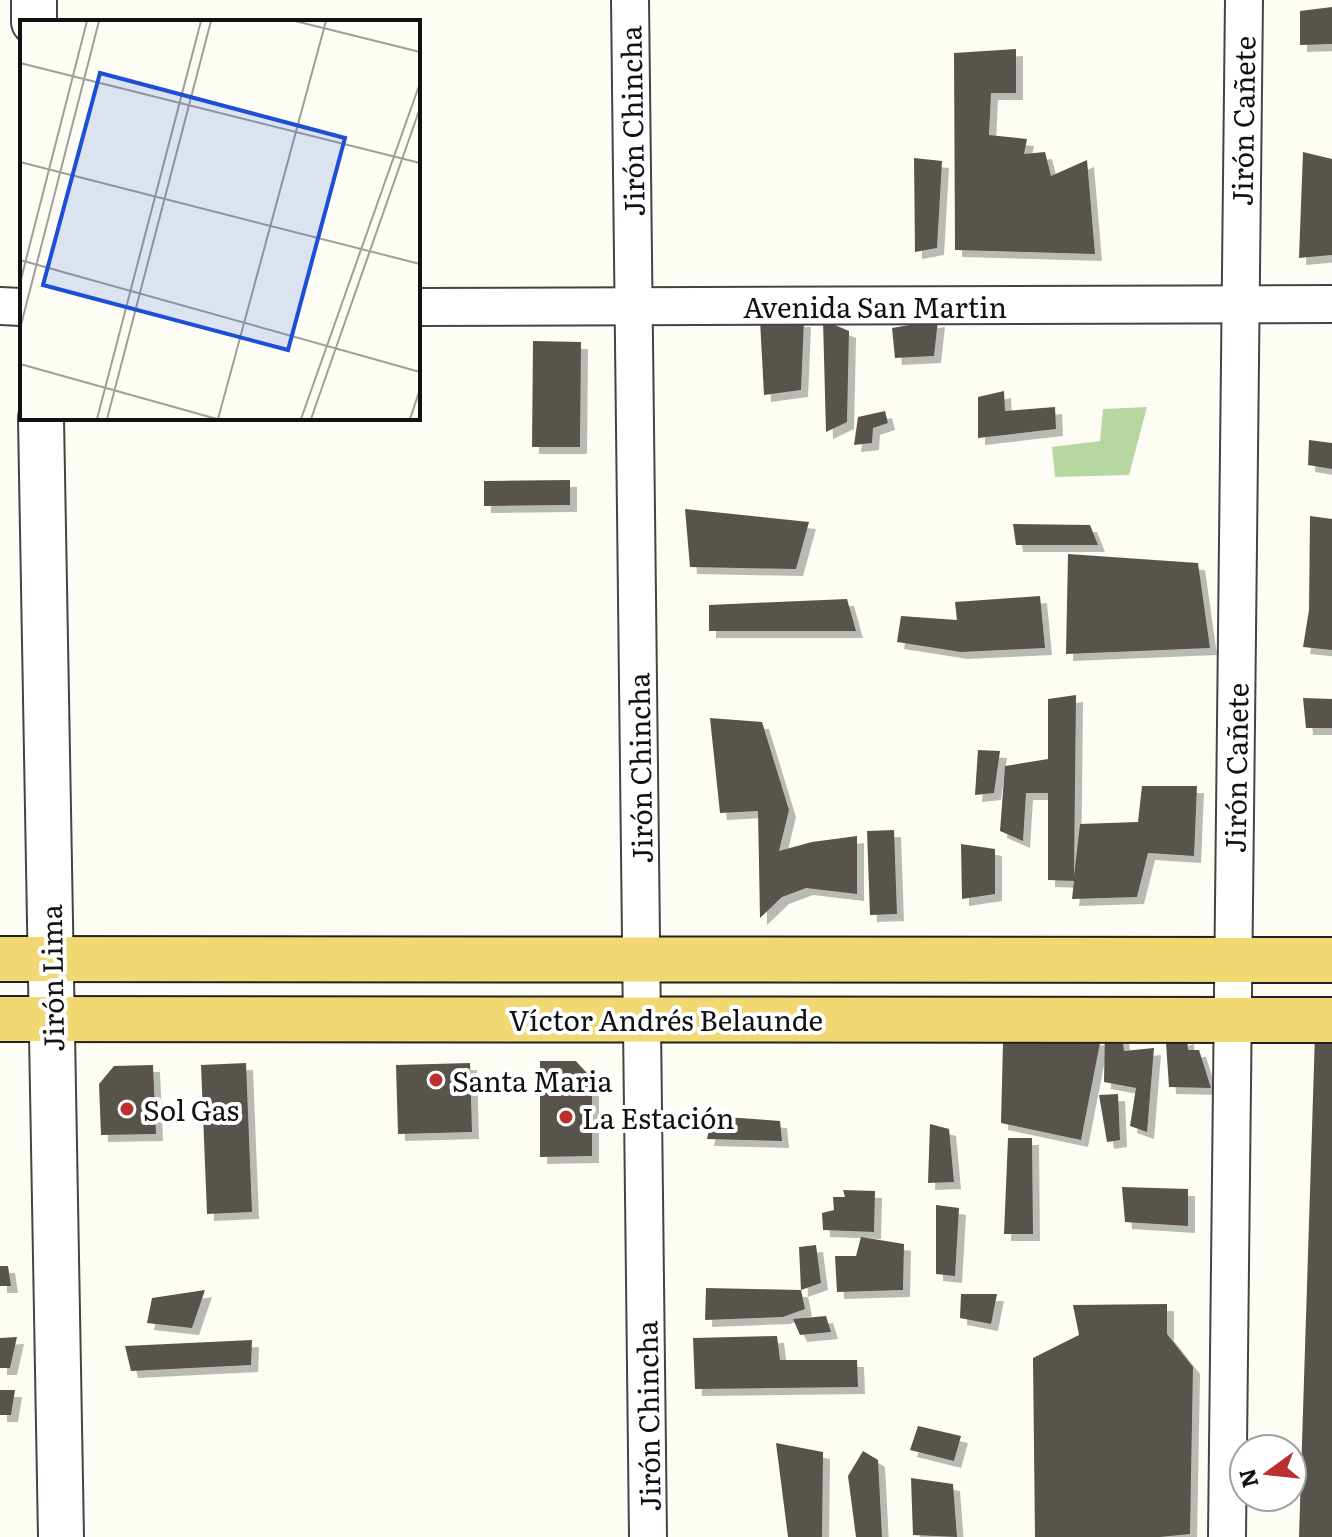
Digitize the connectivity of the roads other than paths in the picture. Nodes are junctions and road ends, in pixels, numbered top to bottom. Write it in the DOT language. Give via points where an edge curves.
graph roads {
  1 [pos="630,0"];
  2 [pos="1244,0"];
  3 [pos="1240,304"];
  4 [pos="1332,304"];
  5 [pos="0,306"];
  6 [pos="20,307"];
  7 [pos="420,307"];
  8 [pos="633,307"];
  9 [pos="41,420"];
  10 [pos="50,958"];
  11 [pos="0,959"];
  12 [pos="642,960"];
  13 [pos="1233,960"];
  14 [pos="1332,960"];
  15 [pos="52,1018"];
  16 [pos="642,1018"];
  17 [pos="0,1019"];
  18 [pos="1332,1020"];
  19 [pos="1232,1021"];
  20 [pos="61,1537"];
  21 [pos="648,1537"];
  22 [pos="1227,1537"];
  1 -- 8 [label="street, Jirón Chincha"];
  2 -- 3 [label="street, Jirón Cañete"];
  3 -- 4 [label="street, Avenida San Martin"];
  3 -- 8 [label="street, Avenida San Martin"];
  3 -- 13 [label="street, Jirón Cañete"];
  5 -- 6 [label="street"];
  7 -- 8 [label="street, Avenida San Martin"];
  8 -- 12 [label="street, Jirón Chincha"];
  9 -- 10 [label="street, Jirón Lima"];
  10 -- 11 [label="main road"];
  10 -- 12 [label="main road"];
  10 -- 15 [label="street, Jirón Lima"];
  12 -- 13 [label="main road"];
  12 -- 16 [label="street, Jirón Chincha"];
  13 -- 14 [label="main road"];
  13 -- 19 [label="street, Jirón Cañete"];
  15 -- 16 [label="main road, Víctor Andrés Belaunde"];
  15 -- 17 [label="main road, Víctor Andrés Belaunde"];
  15 -- 20 [label="street, Jirón Lima"];
  16 -- 19 [label="main road, Víctor Andrés Belaunde"];
  16 -- 21 [label="street, Jirón Chincha"];
  18 -- 19 [label="main road, Víctor Andrés Belaunde"];
  19 -- 22 [label="street, Jirón Cañete"];
}
